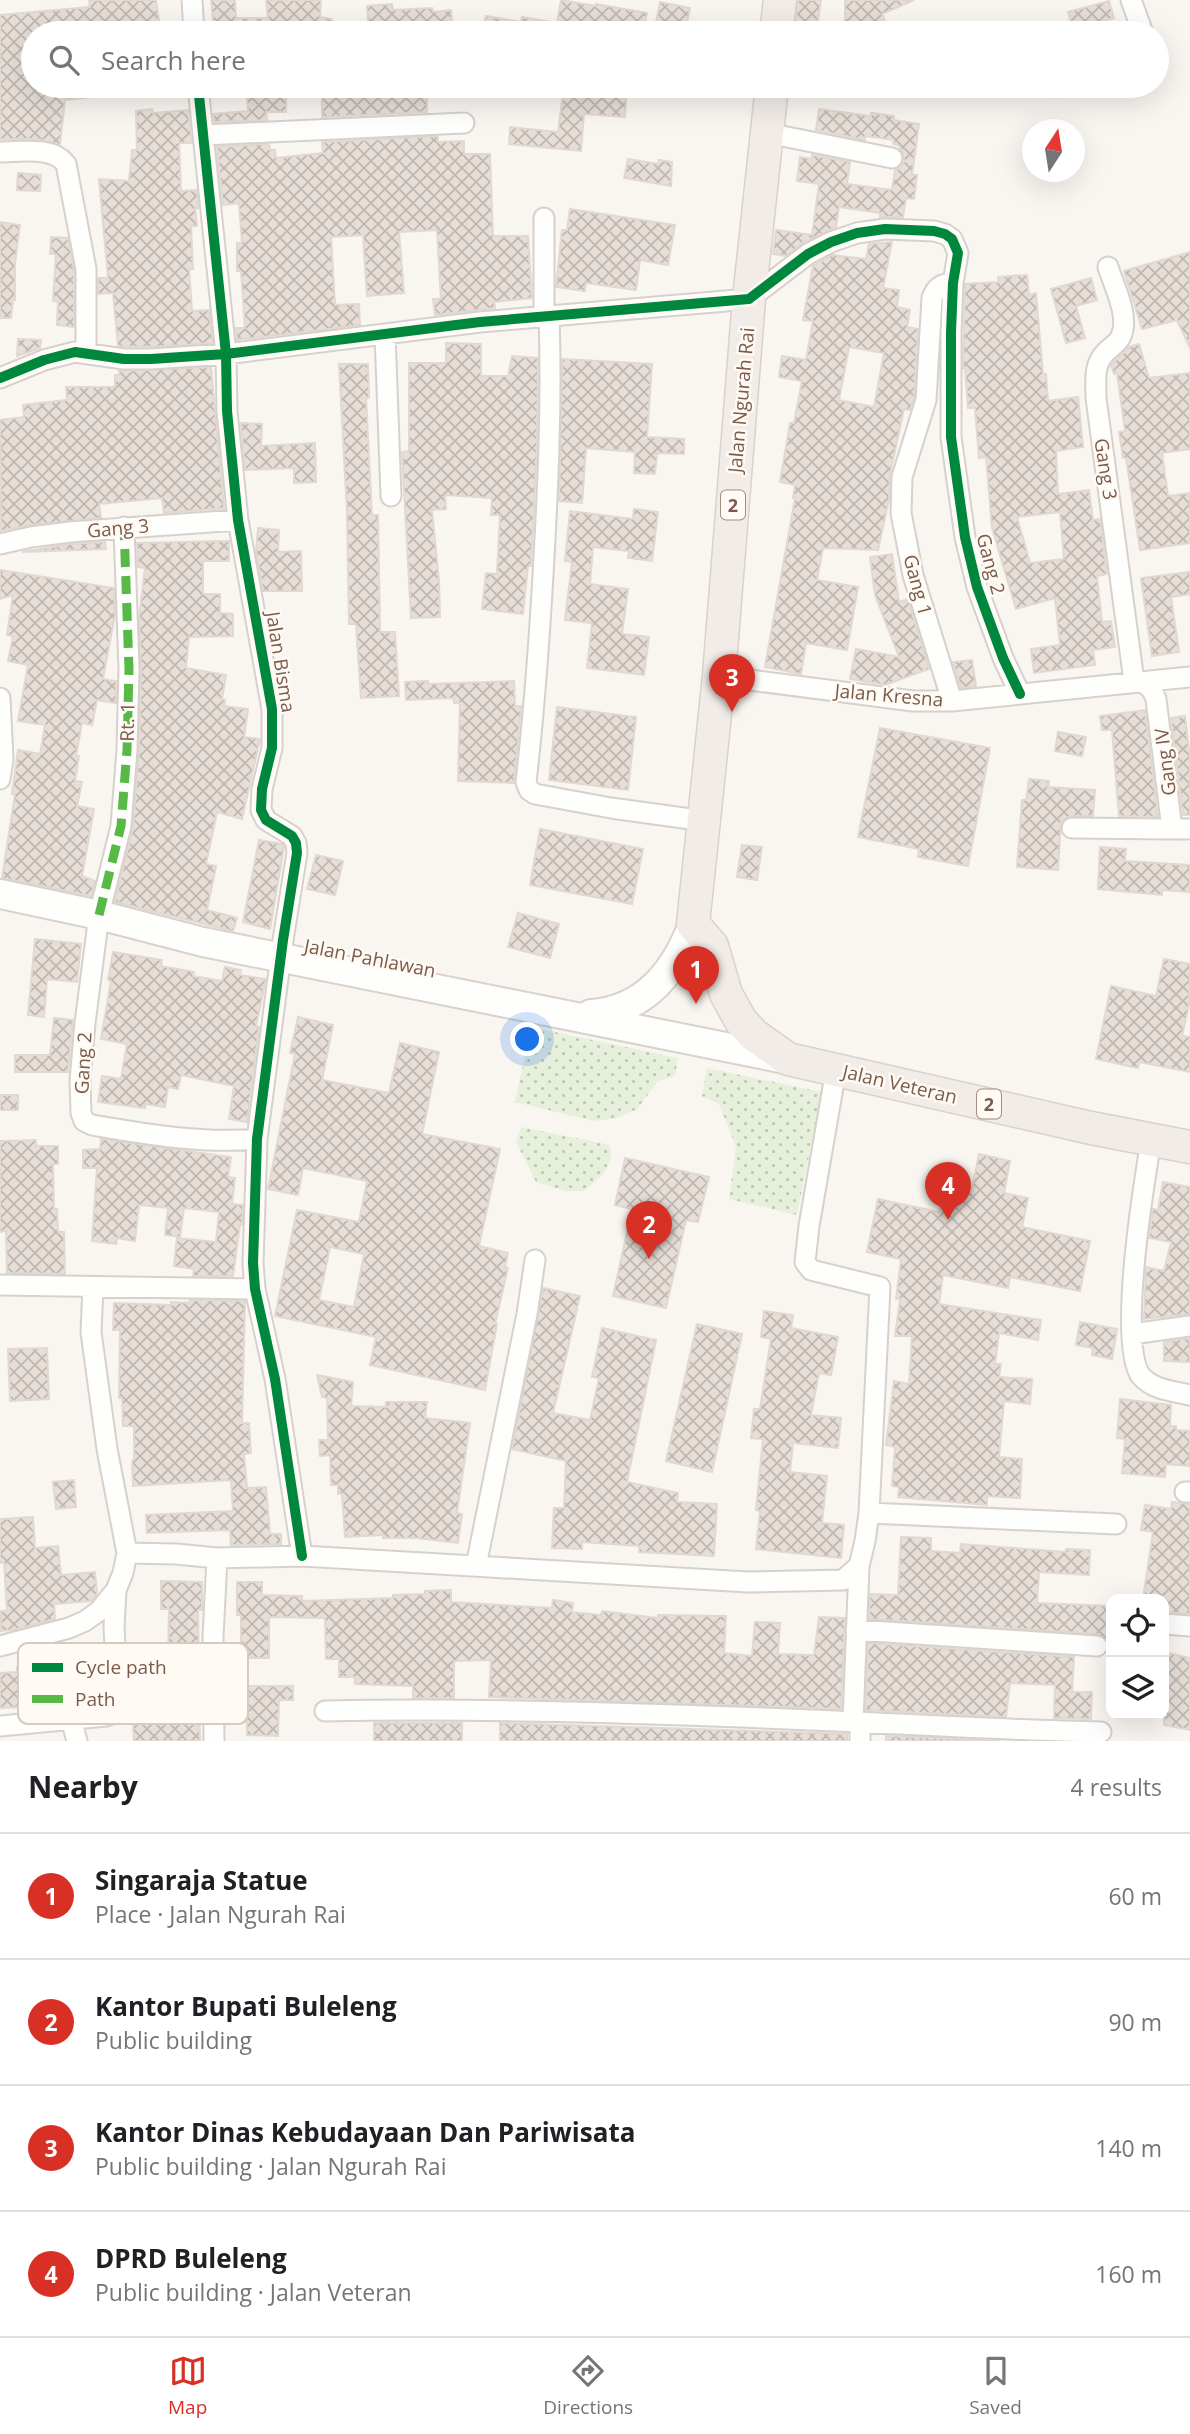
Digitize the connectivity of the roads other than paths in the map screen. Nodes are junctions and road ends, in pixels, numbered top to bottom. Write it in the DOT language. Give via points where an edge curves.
graph roads {
  1 [pos="192,0"];
  2 [pos="780,0"];
  3 [pos="1131,0"];
  4 [pos="193,21"];
  5 [pos="777,21"];
  6 [pos="1139,21"];
  7 [pos="199,98"];
  8 [pos="771,98"];
  9 [pos="464,123"];
  10 [pos="767,134"];
  11 [pos="203,135"];
  12 [pos="0,152"];
  13 [pos="892,158"];
  14 [pos="544,218"];
  15 [pos="1108,267"];
  16 [pos="953,283"];
  17 [pos="749,299"];
  18 [pos="547,315"];
  19 [pos="384,334"];
  20 [pos="86,352"];
  21 [pos="226,354"];
  22 [pos="0,378"];
  23 [pos="391,496"];
  24 [pos="238,520"];
  25 [pos="124,527"];
  26 [pos="0,544"];
  27 [pos="719,676"];
  28 [pos="1190,677"];
  29 [pos="1139,682"];
  30 [pos="1020,694"];
  31 [pos="0,698"];
  32 [pos="952,701"];
  33 [pos="0,779"];
  34 [pos="705,821"];
  35 [pos="1072,828"];
  36 [pos="1181,829"];
  37 [pos="0,894"];
  38 [pos="99,915"];
  39 [pos="693,924"];
  40 [pos="281,957"];
  41 [pos="570,1015"];
  42 [pos="691,1039"];
  43 [pos="788,1059"];
  44 [pos="836,1070"];
  45 [pos="257,1139"];
  46 [pos="1151,1140"];
  47 [pos="1190,1147"];
  48 [pos="535,1260"];
  49 [pos="0,1285"];
  50 [pos="93,1287"];
  51 [pos="255,1289"];
  52 [pos="1190,1326"];
  53 [pos="1132,1334"];
  54 [pos="1190,1395"];
  55 [pos="869,1513"];
  56 [pos="1116,1524"];
  57 [pos="127,1553"];
  58 [pos="302,1556"];
  59 [pos="217,1558"];
  60 [pos="476,1566"];
  61 [pos="859,1566"];
  62 [pos="116,1590"];
  63 [pos="1169,1624"];
  64 [pos="1190,1626"];
  65 [pos="856,1630"];
  66 [pos="115,1643"];
  67 [pos="213,1643"];
  68 [pos="0,1646"];
  69 [pos="1097,1646"];
  70 [pos="326,1711"];
  71 [pos="20,1724"];
  72 [pos="0,1726"];
  73 [pos="858,1728"];
  74 [pos="1101,1732"];
  1 -- 4 [label="street"];
  2 -- 5 [label="highway"];
  3 -- 6 [label="street"];
  7 -- 11 [label="street, Jalan Bisma"];
  8 -- 10 [label="highway, Jalan Ngurah Rai / 2"];
  9 -- 11 [label="street"];
  10 -- 13 [label="street"];
  10 -- 17 [label="highway, Jalan Ngurah Rai / 2"];
  11 -- 21 [label="street, Jalan Bisma"];
  12 -- 20 [label="street" via="53,154 66,164 86,269"];
  14 -- 18 [label="street"];
  15 -- 29 [label="street, Gang 3" via="1123,325 1121,337 1097,365 1096,398"];
  16 -- 17 [label="street, Gang 2" via="958,253 945,234 871,230 808,254"];
  16 -- 30 [label="street, Gang 2" via="951,437 965,537 977,587"];
  16 -- 32 [label="street, Gang 1" via="942,284 932,298 926,400 900,493 914,575"];
  17 -- 18 [label="street"];
  17 -- 27 [label="highway, Jalan Ngurah Rai / 2"];
  18 -- 19 [label="street"];
  18 -- 34 [label="street" via="552,396 528,790 587,804"];
  19 -- 21 [label="street"];
  19 -- 23 [label="street"];
  20 -- 21 [label="street" via="124,359"];
  20 -- 22 [label="street" via="44,360"];
  21 -- 24 [label="street, Jalan Bisma"];
  24 -- 25 [label="street, Gang 3"];
  24 -- 40 [label="street, Jalan Bisma" via="272,709 272,748 260,802 262,815 292,836 297,853"];
  25 -- 26 [label="street, Gang 3"];
  25 -- 38 [label="street, Rt. 1" via="127,750 121,826"];
  27 -- 32 [label="street, Jalan Kresna" via="913,701"];
  27 -- 34 [label="highway, Jalan Ngurah Rai / 2"];
  28 -- 29 [label="street, Jalan Kresna"];
  29 -- 30 [label="street, Jalan Kresna"];
  29 -- 36 [label="street, Gang IV" via="1152,690 1156,699"];
  30 -- 32 [label="street, Jalan Kresna"];
  31 -- 33 [label="street"];
  34 -- 39 [label="highway, Jalan Ngurah Rai / 2"];
  35 -- 36 [label="street"];
  37 -- 38 [label="main road, Jalan Pahlawan"];
  38 -- 40 [label="main road, Jalan Pahlawan"];
  38 -- 45 [label="street, Gang 2" via="80,1081 84,1121 155,1135"];
  39 -- 41 [label="main road, Jalan Ngurah Rai" via="684,948 642,998 608,1013"];
  39 -- 43 [label="highway, 2" via="712,946 726,995 741,1021"];
  40 -- 41 [label="main road, Jalan Pahlawan"];
  40 -- 45 [label="street"];
  41 -- 42 [label="main road, Jalan Pahlawan"];
  42 -- 43 [label="main road, Jalan Veteran"];
  43 -- 44 [label="highway, Jalan Veteran / 2"];
  44 -- 46 [label="highway, Jalan Veteran / 2"];
  44 -- 55 [label="street" via="804,1255 811,1270 880,1287"];
  45 -- 51 [label="street"];
  46 -- 47 [label="highway, Jalan Veteran / 2"];
  46 -- 53 [label="street"];
  48 -- 60 [label="street"];
  49 -- 50 [label="street"];
  50 -- 51 [label="street"];
  50 -- 57 [label="street" via="91,1332"];
  51 -- 58 [label="street" via="275,1379"];
  52 -- 53 [label="street"];
  53 -- 54 [label="street" via="1135,1364 1147,1381 1156,1388"];
  55 -- 56 [label="street"];
  55 -- 61 [label="street"];
  57 -- 59 [label="street"];
  57 -- 62 [label="street"];
  58 -- 59 [label="street"];
  58 -- 60 [label="street"];
  59 -- 67 [label="street"];
  60 -- 61 [label="street" via="748,1582 835,1581"];
  61 -- 65 [label="street"];
  62 -- 66 [label="street"];
  62 -- 68 [label="street" via="85,1621"];
  63 -- 64 [label="street"];
  65 -- 69 [label="street"];
  65 -- 73 [label="street"];
  70 -- 73 [label="street" via="495,1709"];
  71 -- 72 [label="street"];
  73 -- 74 [label="street"];
}
